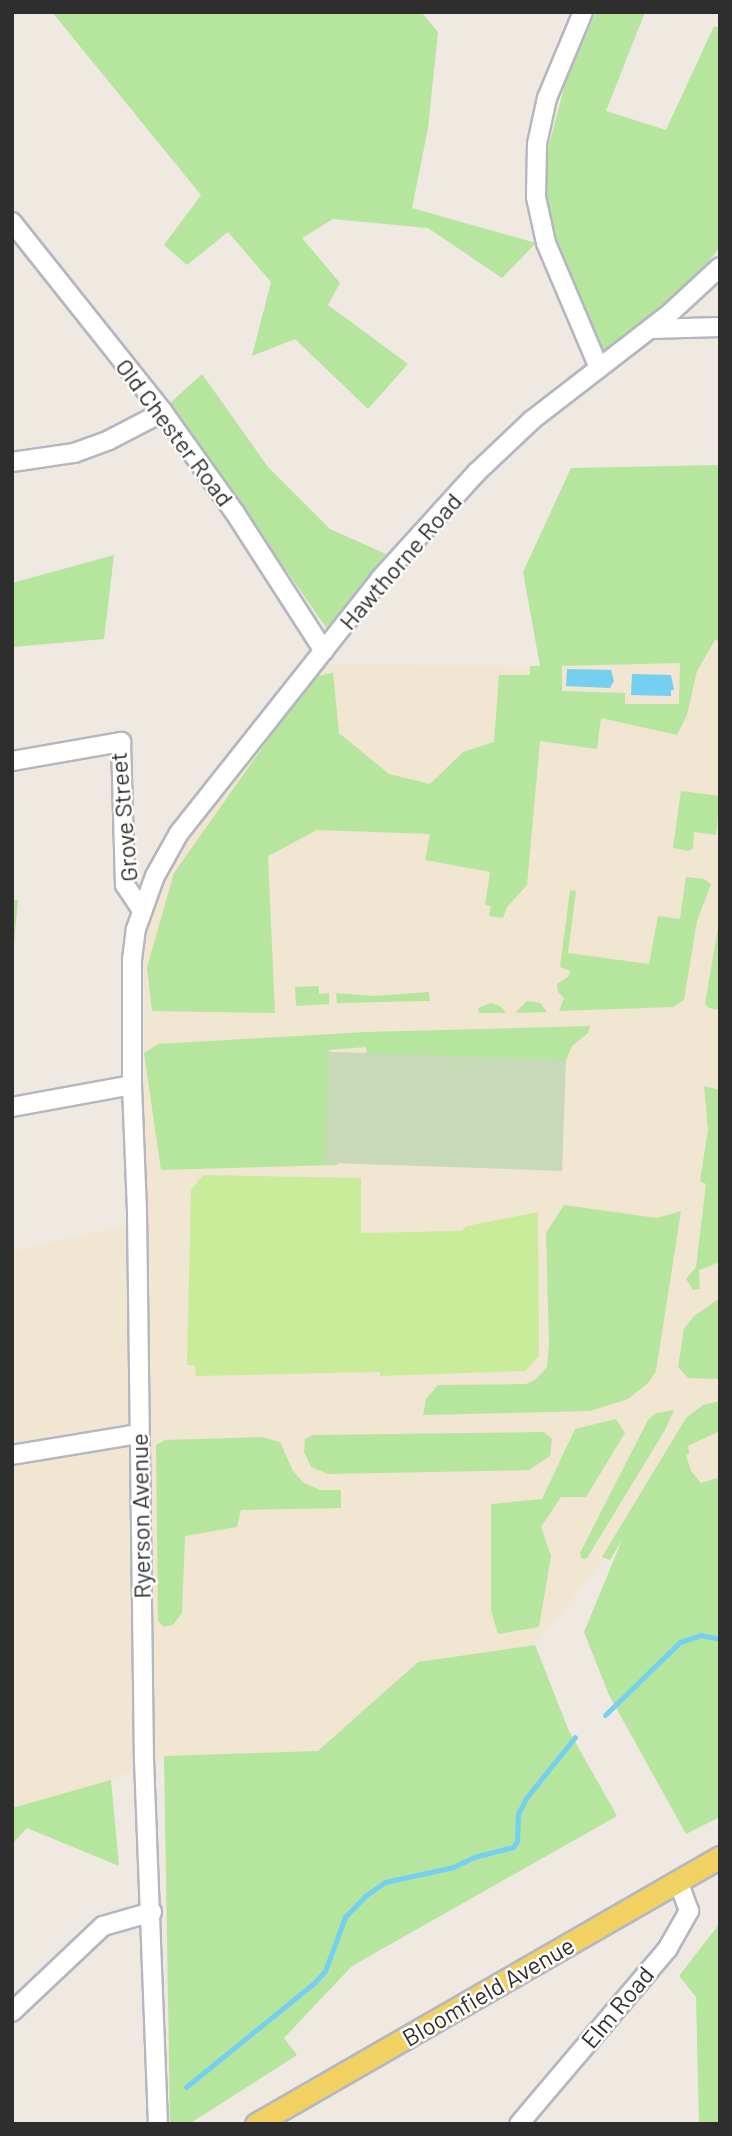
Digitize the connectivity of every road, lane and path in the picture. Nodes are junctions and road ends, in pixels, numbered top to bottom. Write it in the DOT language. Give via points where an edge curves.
graph roads {
  1 [pos="583,12"];
  2 [pos="12,222"];
  3 [pos="720,267"];
  4 [pos="720,327"];
  5 [pos="649,329"];
  6 [pos="599,368"];
  7 [pos="163,412"];
  8 [pos="12,462"];
  9 [pos="324,651"];
  10 [pos="12,761"];
  11 [pos="142,909"];
  12 [pos="132,1085"];
  13 [pos="12,1107"];
  14 [pos="139,1434"];
  15 [pos="12,1455"];
  16 [pos="720,1857"];
  17 [pos="678,1881"];
  18 [pos="152,1912"];
  19 [pos="12,2012"];
  20 [pos="158,2124"];
  21 [pos="256,2124"];
  22 [pos="519,2124"];
  1 -- 6 [label="street" via="547,97 537,144 536,197 546,243"];
  2 -- 7 [label="street, Old Chester Road"];
  3 -- 5 [label="street, Hawthorne Road"];
  4 -- 5 [label="street"];
  5 -- 6 [label="street, Hawthorne Road"];
  6 -- 9 [label="street, Hawthorne Road" via="532,420 477,472 380,579"];
  7 -- 8 [label="street" via="74,453"];
  7 -- 9 [label="street, Old Chester Road" via="236,513"];
  9 -- 11 [label="street, Hawthorne Road" via="179,833"];
  10 -- 11 [label="street, Grove Street" via="121,742 125,885"];
  11 -- 12 [label="street, Ryerson Avenue" via="132,960"];
  12 -- 13 [label="street"];
  12 -- 14 [label="street, Ryerson Avenue"];
  14 -- 15 [label="street"];
  14 -- 18 [label="street, Ryerson Avenue" via="143,1750"];
  16 -- 17 [label="main road, Bloomfield Avenue"];
  17 -- 21 [label="main road, Bloomfield Avenue"];
  17 -- 22 [label="street, Elm Road" via="689,1911 668,1948"];
  18 -- 19 [label="street" via="103,1926"];
  18 -- 20 [label="street, Ryerson Avenue"];
}
